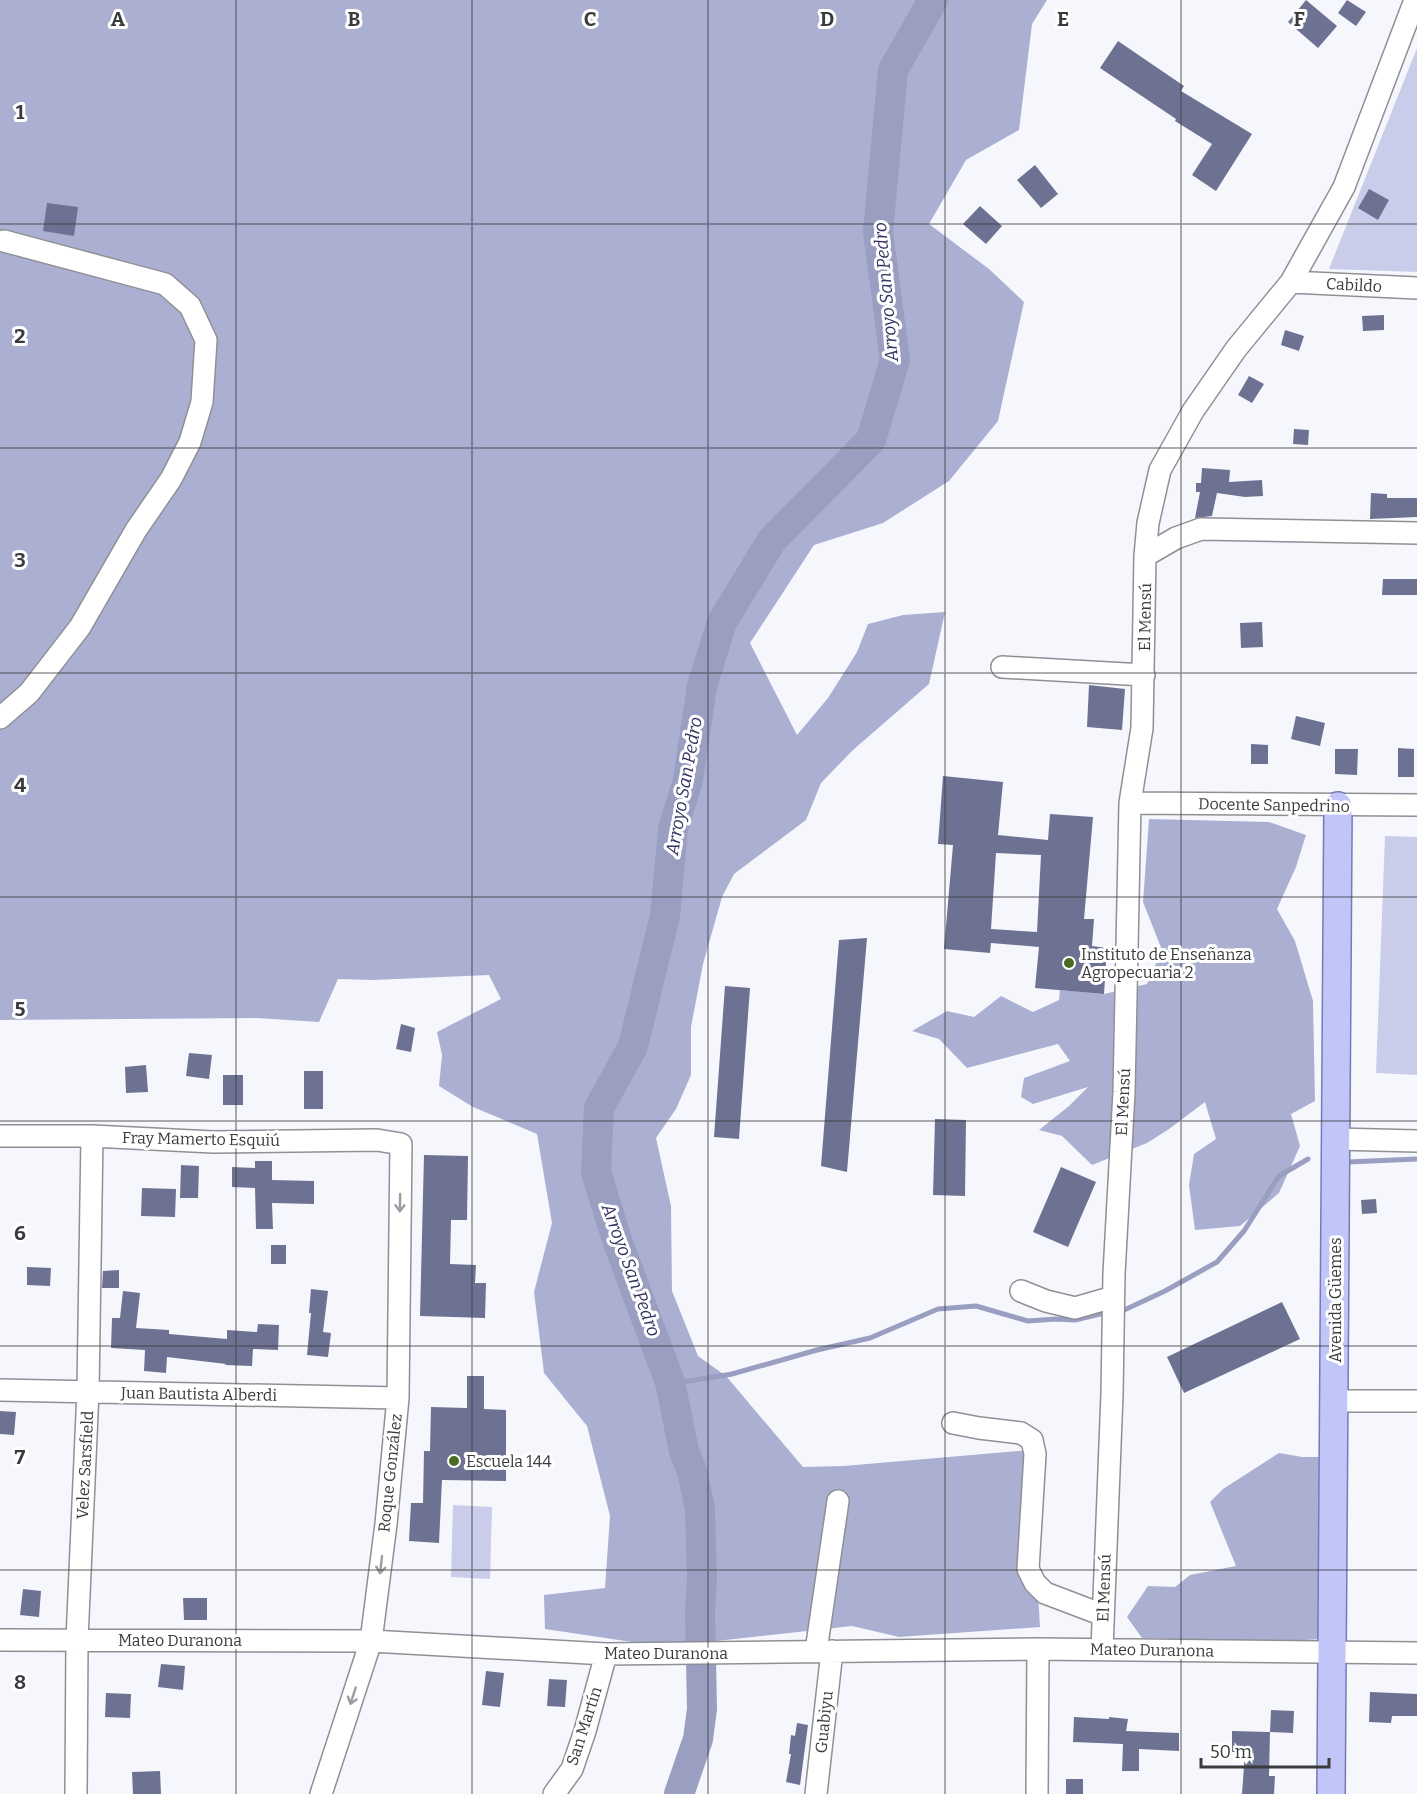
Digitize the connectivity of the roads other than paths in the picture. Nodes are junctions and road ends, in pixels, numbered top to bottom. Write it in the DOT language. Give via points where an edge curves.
graph roads {
  1 [pos="1415,0"];
  2 [pos="4,241"];
  3 [pos="1291,282"];
  4 [pos="1417,288"];
  5 [pos="1417,533"];
  6 [pos="1145,556"];
  7 [pos="1002,667"];
  8 [pos="1144,675"];
  9 [pos="0,718"];
  10 [pos="1130,803"];
  11 [pos="1417,805"];
  12 [pos="1338,806"];
  13 [pos="0,1136"];
  14 [pos="92,1136"];
  15 [pos="1336,1139"];
  16 [pos="1417,1142"];
  17 [pos="401,1144"];
  18 [pos="1021,1291"];
  19 [pos="1113,1297"];
  20 [pos="0,1390"];
  21 [pos="88,1391"];
  22 [pos="398,1398"];
  23 [pos="1335,1401"];
  24 [pos="1417,1401"];
  25 [pos="953,1423"];
  26 [pos="838,1501"];
  27 [pos="1103,1615"];
  28 [pos="0,1640"];
  29 [pos="76,1640"];
  30 [pos="371,1641"];
  31 [pos="1038,1648"];
  32 [pos="1102,1649"];
  33 [pos="824,1651"];
  34 [pos="1332,1652"];
  35 [pos="1417,1653"];
  36 [pos="606,1654"];
  37 [pos="75,1794"];
  38 [pos="321,1794"];
  39 [pos="554,1794"];
  40 [pos="816,1794"];
  41 [pos="1038,1794"];
  42 [pos="1331,1794"];
  1 -- 3 [label="street, El Mensú" via="1344,187"];
  2 -- 9 [label="street" via="165,284 190,306 206,340 201,402 190,442 171,478 80,627 29,693"];
  3 -- 4 [label="street, Cabildo"];
  3 -- 6 [label="street, El Mensú" via="1229,358 1160,470"];
  5 -- 6 [label="street" via="1201,529"];
  6 -- 8 [label="street, El Mensú"];
  7 -- 8 [label="street"];
  8 -- 10 [label="street, El Mensú" via="1142,728"];
  10 -- 12 [label="street, Docente Sanpedrino"];
  10 -- 19 [label="street, El Mensú" via="1124,1092"];
  11 -- 12 [label="street, Docente Sanpedrino"];
  12 -- 15 [label="main road, Avenida Güemes"];
  13 -- 14 [label="street, Fray Mamerto Esquiú"];
  14 -- 17 [label="street, Fray Mamerto Esquiú" via="213,1142 377,1140"];
  14 -- 21 [label="street, Velez Sarsfield"];
  15 -- 16 [label="street"];
  15 -- 23 [label="main road, Avenida Güemes"];
  17 -- 22 [label="street, Roque González, one-way"];
  18 -- 19 [label="street" via="1075,1308"];
  19 -- 27 [label="street, El Mensú"];
  20 -- 21 [label="street, Juan Bautista Alberdi"];
  21 -- 22 [label="street, Juan Bautista Alberdi"];
  21 -- 29 [label="street, Velez Sarsfield"];
  22 -- 30 [label="street, Roque González, one-way"];
  23 -- 24 [label="street"];
  23 -- 34 [label="main road, Avenida Güemes"];
  25 -- 27 [label="street" via="1021,1433 1032,1440 1035,1454 1028,1569 1046,1593"];
  26 -- 33 [label="street, Guabiyu"];
  27 -- 32 [label="street, El Mensú"];
  28 -- 29 [label="street, Mateo Duranona"];
  29 -- 30 [label="street, Mateo Duranona"];
  29 -- 37 [label="street, Velez Sarsfield"];
  30 -- 36 [label="street, Mateo Duranona"];
  30 -- 38 [label="street, Roque González, one-way"];
  31 -- 32 [label="street, Mateo Duranona"];
  31 -- 33 [label="street, Mateo Duranona"];
  31 -- 41 [label="street"];
  32 -- 34 [label="street, Mateo Duranona"];
  33 -- 36 [label="street, Mateo Duranona"];
  33 -- 40 [label="street, Guabiyu"];
  34 -- 35 [label="street, Mateo Duranona"];
  34 -- 42 [label="main road, Avenida Güemes"];
  36 -- 39 [label="street, San Martín" via="572,1769"];
}
